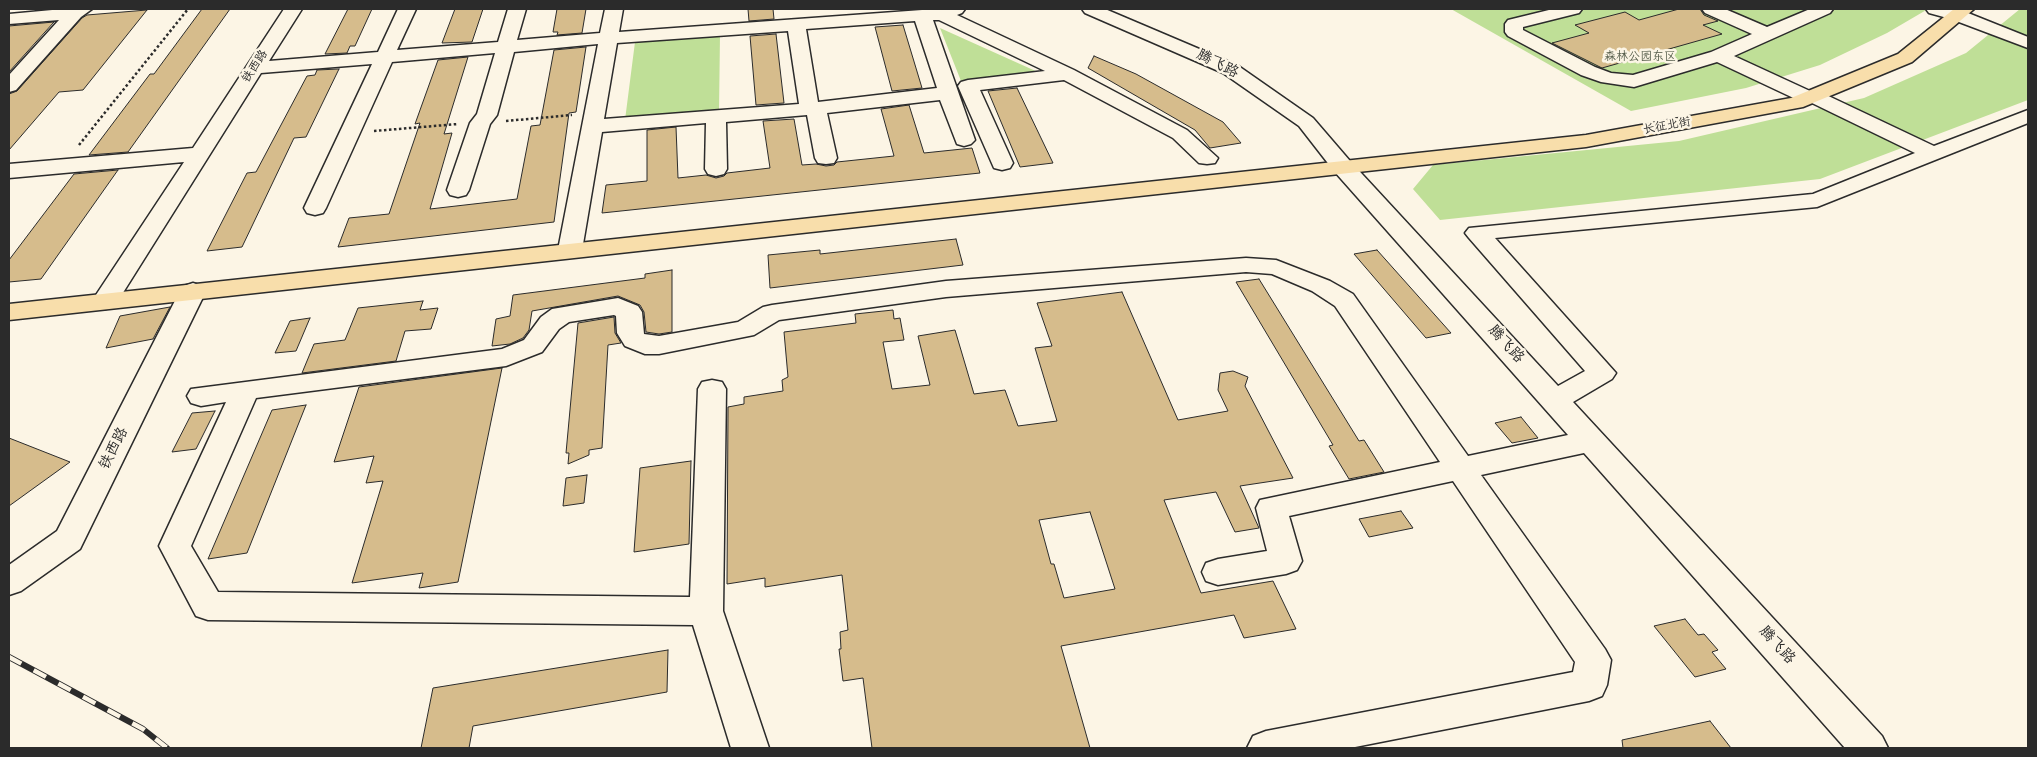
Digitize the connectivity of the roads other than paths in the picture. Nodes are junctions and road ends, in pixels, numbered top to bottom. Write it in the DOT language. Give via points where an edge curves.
graph roads {
  1 [pos="293,9"];
  2 [pos="407,9"];
  3 [pos="517,9"];
  4 [pos="614,9"];
  5 [pos="1090,9"];
  6 [pos="1573,9"];
  7 [pos="1711,9"];
  8 [pos="1824,9"];
  9 [pos="1934,9"];
  10 [pos="79,11"];
  11 [pos="949,11"];
  12 [pos="1961,12"];
  13 [pos="922,15"];
  14 [pos="9,19"];
  15 [pos="796,25"];
  16 [pos="1768,34"];
  17 [pos="609,38"];
  18 [pos="2028,43"];
  19 [pos="506,47"];
  20 [pos="1718,56"];
  21 [pos="384,57"];
  22 [pos="256,68"];
  23 [pos="1067,74"];
  24 [pos="9,86"];
  25 [pos="948,93"];
  26 [pos="1811,97"];
  27 [pos="812,108"];
  28 [pos="716,116"];
  29 [pos="2028,116"];
  30 [pos="594,120"];
  31 [pos="964,140"];
  32 [pos="200,154"];
  33 [pos="1934,154"];
  34 [pos="826,158"];
  35 [pos="1207,158"];
  36 [pos="1002,163"];
  37 [pos="1342,166"];
  38 [pos="716,169"];
  39 [pos="9,171"];
  40 [pos="458,190"];
  41 [pos="315,208"];
  42 [pos="570,250"];
  43 [pos="193,292"];
  44 [pos="105,301"];
  45 [pos="9,312"];
  46 [pos="712,389"];
  47 [pos="246,390"];
  48 [pos="201,396"];
  49 [pos="1555,400"];
  50 [pos="1591,441"];
  51 [pos="1460,468"];
  52 [pos="1218,572"];
  53 [pos="9,582"];
  54 [pos="706,611"];
  55 [pos="750,748"];
  56 [pos="1266,748"];
  57 [pos="1869,748"];
  1 -- 22 [label="street, 铁西路"];
  2 -- 21 [label="street"];
  3 -- 19 [label="street"];
  4 -- 17 [label="street"];
  5 -- 37 [label="street, 腾飞路" via="1230,69 1306,122"];
  6 -- 20 [label="street" via="1514,24 1514,32 1588,71 1608,78 1634,81"];
  7 -- 16 [label="street"];
  8 -- 16 [label="street"];
  9 -- 12 [label="street"];
  10 -- 14 [label="street"];
  10 -- 24 [label="street"];
  11 -- 13 [label="street"];
  11 -- 23 [label="street"];
  12 -- 18 [label="street"];
  12 -- 26 [label="main road, 长征北街" via="1906,58"];
  13 -- 15 [label="street"];
  13 -- 25 [label="street"];
  15 -- 17 [label="street" via="718,23"];
  15 -- 27 [label="street" via="808,103"];
  16 -- 20 [label="street"];
  17 -- 19 [label="street"];
  17 -- 30 [label="street"];
  19 -- 21 [label="street"];
  19 -- 40 [label="street" via="487,115 480,123"];
  20 -- 26 [label="street"];
  21 -- 22 [label="street"];
  21 -- 41 [label="street"];
  22 -- 32 [label="street, 铁西路"];
  23 -- 35 [label="street" via="1180,134"];
  23 -- 36 [label="street" via="968,86"];
  25 -- 27 [label="street"];
  25 -- 31 [label="street"];
  26 -- 33 [label="street"];
  26 -- 37 [label="main road, 长征北街" via="1796,104 1586,141"];
  27 -- 28 [label="street"];
  27 -- 34 [label="street"];
  28 -- 30 [label="street"];
  28 -- 38 [label="street"];
  29 -- 33 [label="street"];
  30 -- 42 [label="street"];
  32 -- 39 [label="street"];
  32 -- 44 [label="street, 铁西路"];
  33 -- 49 [label="street" via="1817,200 1477,233 1602,373"];
  37 -- 42 [label="main road, 长征北街"];
  37 -- 49 [label="street, 腾飞路"];
  42 -- 43 [label="main road, 长征北街"];
  43 -- 44 [label="main road, 长征北街"];
  43 -- 53 [label="street, 铁西路" via="69,540"];
  44 -- 45 [label="main road, 长征北街"];
  46 -- 54 [label="street"];
  47 -- 48 [label="street"];
  47 -- 51 [label="street" via="506,357 533,346 550,323 561,315 618,306 629,312 630,333 634,340 645,345 659,345 745,329 772,312 946,289 1246,265 1276,268 1321,286 1344,300"];
  47 -- 54 [label="street" via="175,546 208,606"];
  49 -- 50 [label="street, 腾飞路"];
  50 -- 51 [label="street"];
  50 -- 57 [label="street, 腾飞路"];
  51 -- 52 [label="street" via="1271,508 1286,562"];
  51 -- 56 [label="street" via="1593,660 1589,685"];
  54 -- 55 [label="street"];
}
